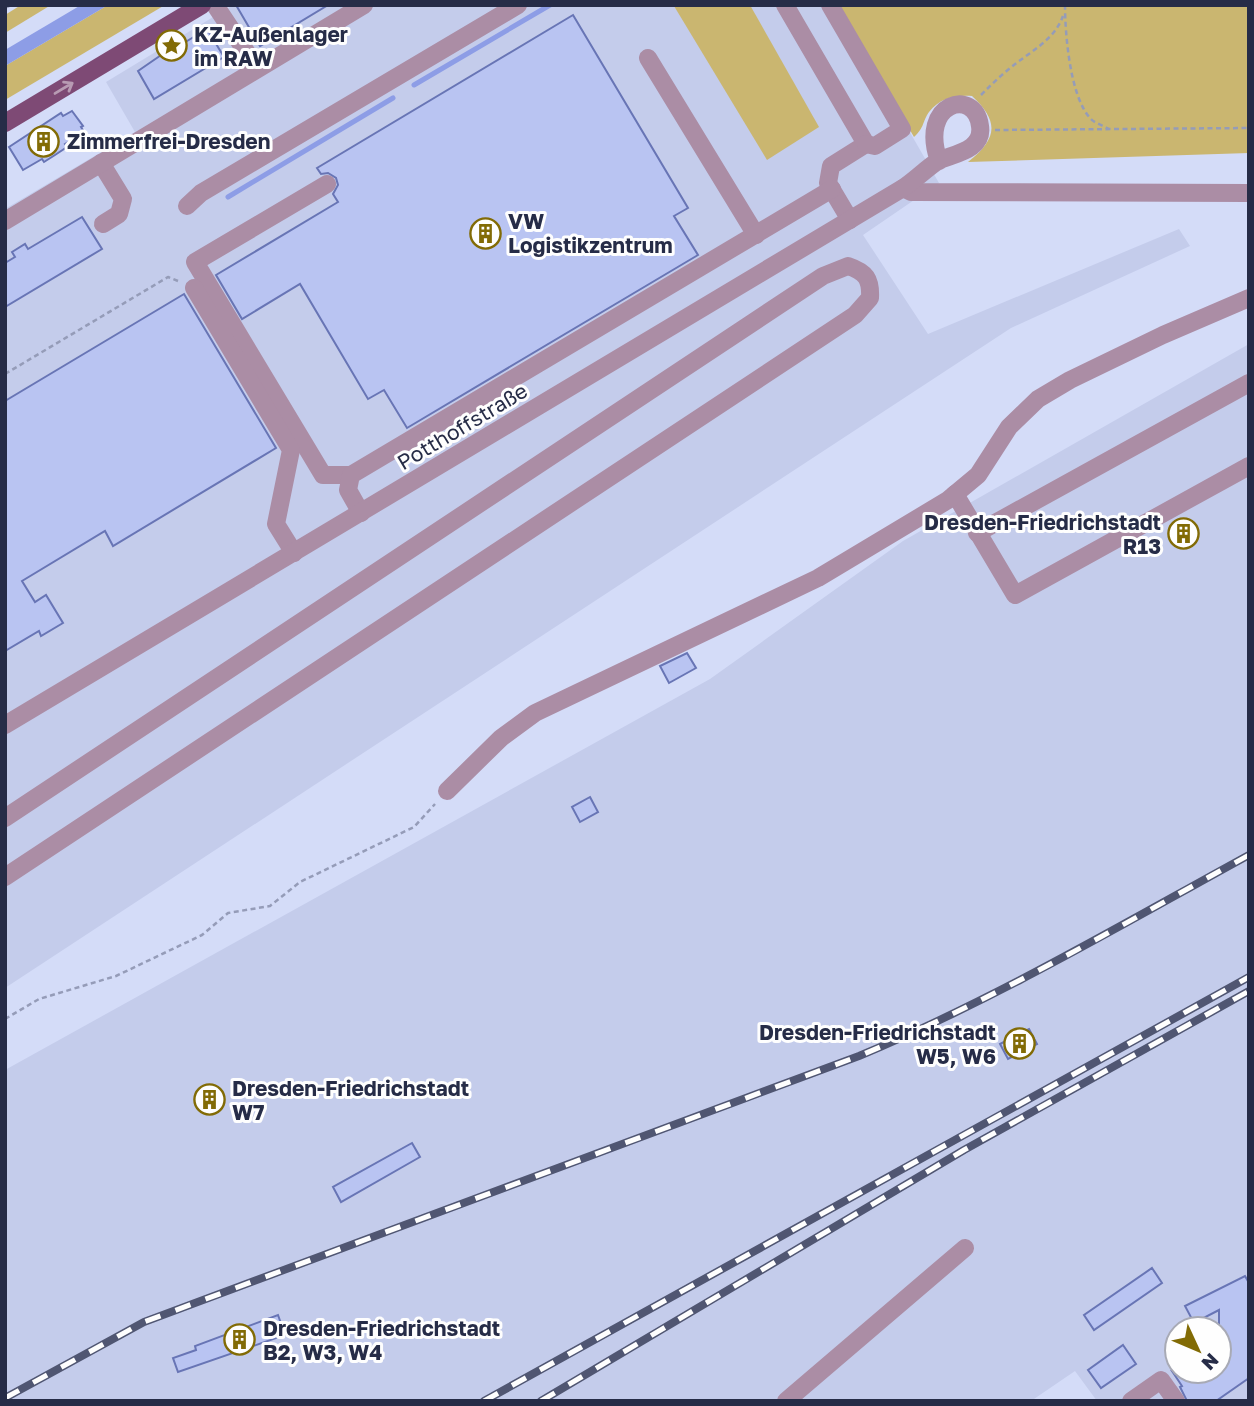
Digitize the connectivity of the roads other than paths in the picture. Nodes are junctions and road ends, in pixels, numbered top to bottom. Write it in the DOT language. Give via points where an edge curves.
graph roads {
  1 [pos="202,5"];
  2 [pos="215,5"];
  3 [pos="364,5"];
  4 [pos="517,5"];
  5 [pos="785,5"];
  6 [pos="830,5"];
  7 [pos="648,58"];
  8 [pos="257,68"];
  9 [pos="5,123"];
  10 [pos="866,144"];
  11 [pos="939,161"];
  12 [pos="101,163"];
  13 [pos="327,184"];
  14 [pos="903,188"];
  15 [pos="832,189"];
  16 [pos="1249,193"];
  17 [pos="187,206"];
  18 [pos="850,220"];
  19 [pos="5,221"];
  20 [pos="103,224"];
  21 [pos="755,235"];
  22 [pos="194,288"];
  23 [pos="1249,298"];
  24 [pos="1249,383"];
  25 [pos="1249,466"];
  26 [pos="351,475"];
  27 [pos="955,494"];
  28 [pos="361,513"];
  29 [pos="977,533"];
  30 [pos="293,553"];
  31 [pos="5,725"];
  32 [pos="447,791"];
  33 [pos="5,818"];
  34 [pos="5,877"];
  35 [pos="965,1248"];
  36 [pos="786,1401"];
  37 [pos="1131,1401"];
  38 [pos="1176,1401"];
  9 -- 1 [label="main road, one-way"];
  2 -- 8 [label="street"];
  3 -- 8 [label="street"];
  4 -- 17 [label="street" via="201,193"];
  5 -- 10 [label="street"];
  6 -- 10 [label="street" via="902,129 875,146"];
  7 -- 21 [label="street"];
  8 -- 12 [label="street"];
  10 -- 15 [label="street" via="831,166 828,183"];
  11 -- 11 [label="street, Potthoffstraße" via="974,145 981,130 970,107 958,104 937,118 933,132"];
  11 -- 14 [label="street, Potthoffstraße"];
  12 -- 19 [label="street"];
  12 -- 20 [label="street" via="123,199 119,214"];
  13 -- 26 [label="street" via="195,262 323,475"];
  14 -- 16 [label="street" via="911,192"];
  14 -- 18 [label="street, Potthoffstraße"];
  15 -- 18 [label="street"];
  15 -- 21 [label="street"];
  18 -- 28 [label="street, Potthoffstraße"];
  21 -- 26 [label="street"];
  22 -- 30 [label="street" via="290,450 276,524"];
  23 -- 27 [label="street" via="1151,341 1038,399 1009,427 978,475"];
  24 -- 29 [label="street"];
  25 -- 29 [label="street" via="1015,595"];
  26 -- 28 [label="street" via="348,490"];
  27 -- 29 [label="street"];
  27 -- 32 [label="street" via="818,578 535,713 501,738"];
  28 -- 30 [label="street, Potthoffstraße"];
  30 -- 31 [label="street, Potthoffstraße"];
  33 -- 34 [label="street" via="823,276 848,266 863,271 871,282 870,298 855,315"];
  35 -- 36 [label="street"];
  37 -- 38 [label="street" via="1161,1380"];
}
